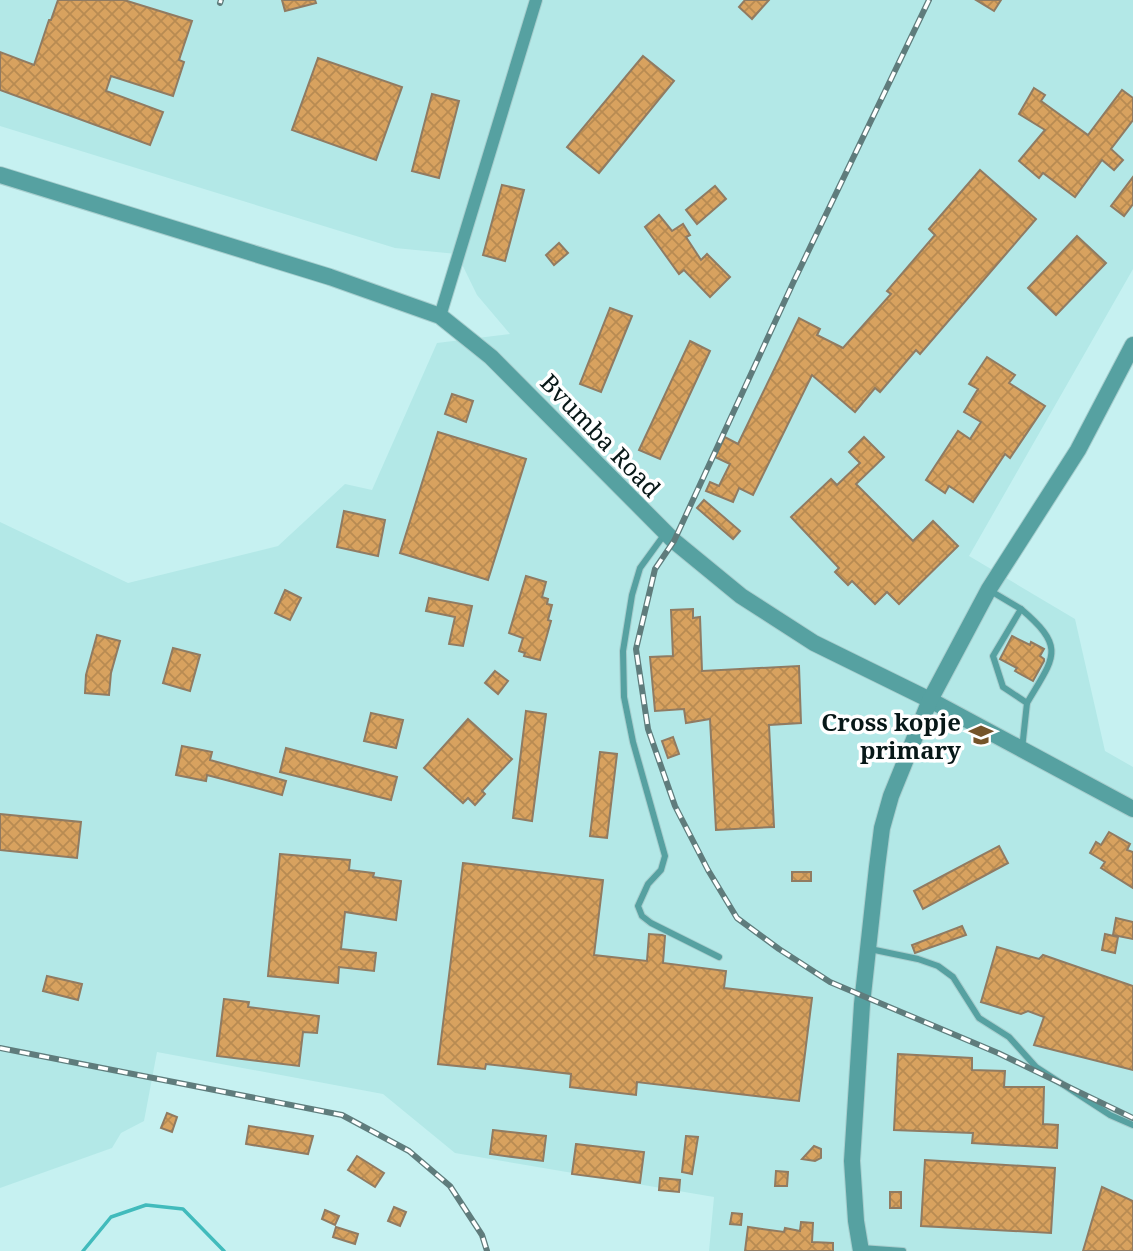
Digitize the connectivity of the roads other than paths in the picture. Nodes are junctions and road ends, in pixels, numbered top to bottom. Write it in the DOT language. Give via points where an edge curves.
graph roads {
  1 [pos="537,0"];
  2 [pos="0,175"];
  3 [pos="440,316"];
  4 [pos="1133,345"];
  5 [pos="665,533"];
  6 [pos="989,589"];
  7 [pos="1021,609"];
  8 [pos="930,700"];
  9 [pos="1027,703"];
  10 [pos="1022,751"];
  11 [pos="1133,809"];
  12 [pos="868,949"];
  13 [pos="719,957"];
  14 [pos="1133,1125"];
  15 [pos="860,1250"];
  16 [pos="903,1251"];
  1 -- 3 [label="street"];
  2 -- 3 [label="street, Bvumba Road" via="330,277"];
  3 -- 5 [label="street, Bvumba Road" via="491,357"];
  4 -- 6 [label="street" via="1078,450"];
  5 -- 8 [label="street, Bvumba Road" via="741,596 785,625"];
  5 -- 13 [label="lane" via="640,568 623,651 624,697 633,742 665,856 638,906 651,923"];
  6 -- 7 [label="lane"];
  6 -- 8 [label="street"];
  7 -- 9 [label="lane" via="1042,627 1052,647 1052,662"];
  7 -- 9 [label="lane" via="993,656 1003,687"];
  8 -- 10 [label="street, Bvumba Road"];
  8 -- 12 [label="street" via="882,828"];
  9 -- 10 [label="lane"];
  10 -- 11 [label="street, Bvumba Road"];
  12 -- 14 [label="lane" via="938,966 953,977 979,1018 1009,1037 1036,1067"];
  12 -- 15 [label="street" via="852,1161"];
  15 -- 16 [label="lane"];
}
